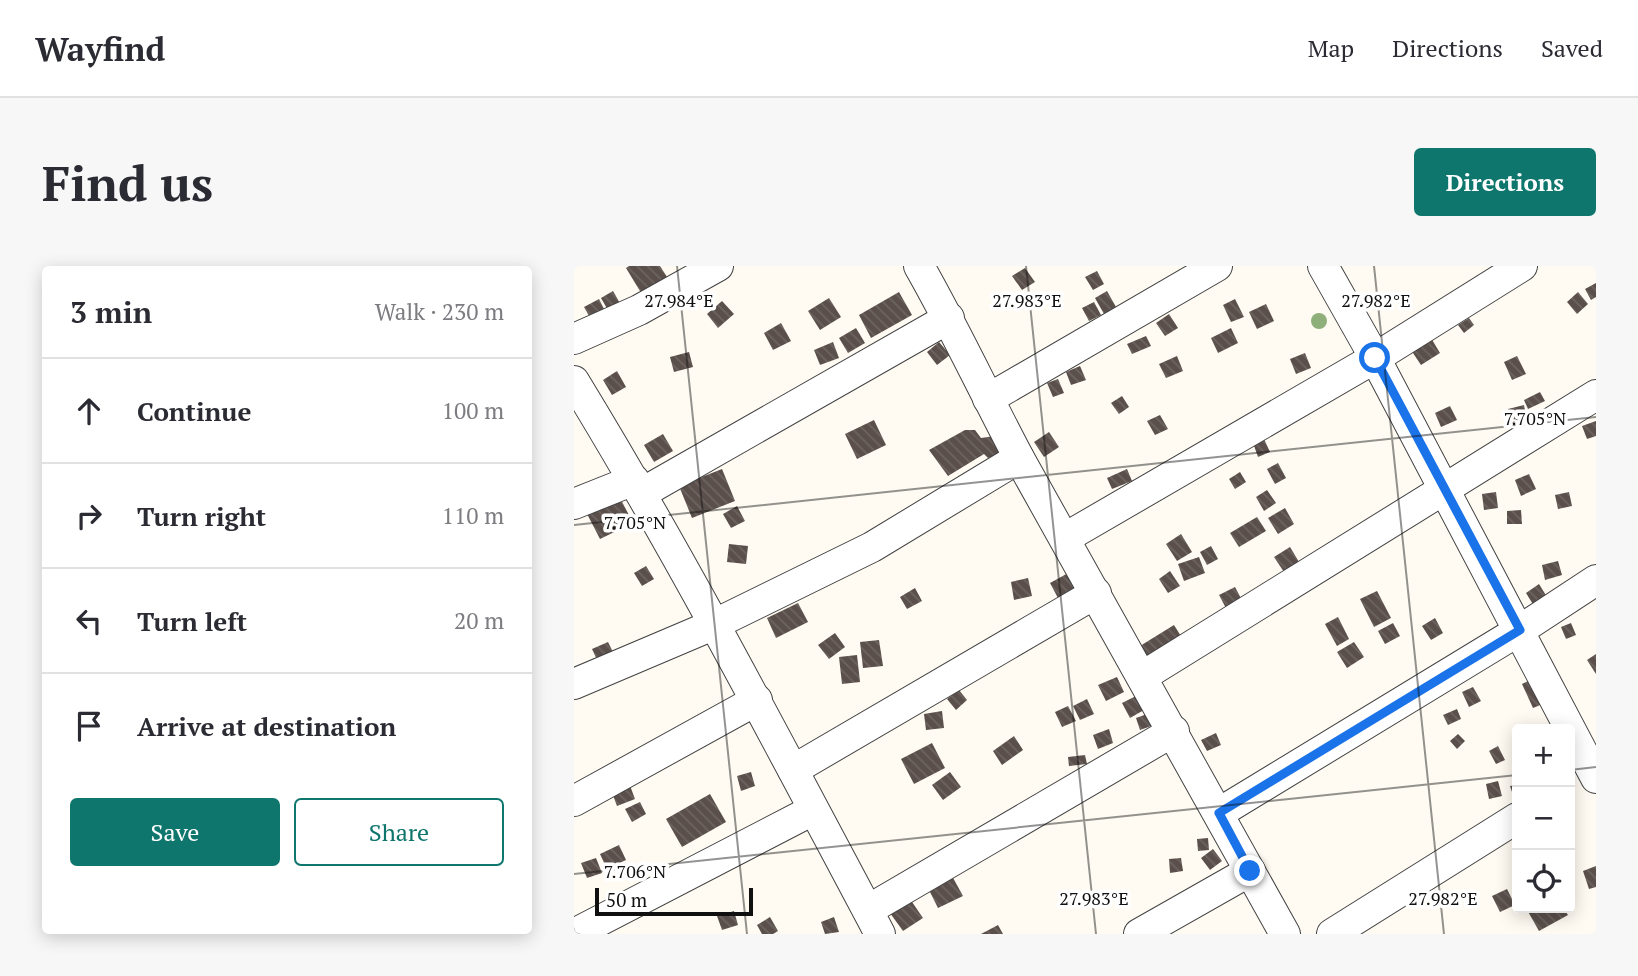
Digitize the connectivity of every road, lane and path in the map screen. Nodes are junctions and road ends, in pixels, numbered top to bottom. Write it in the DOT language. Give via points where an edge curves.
graph roads {
  1 [pos="718,266"];
  2 [pos="919,266"];
  3 [pos="1217,266"];
  4 [pos="1323,266"];
  5 [pos="1522,266"];
  6 [pos="949,318"];
  7 [pos="574,340"];
  8 [pos="1375,358"];
  9 [pos="574,381"];
  10 [pos="1596,395"];
  11 [pos="988,399"];
  12 [pos="1019,458"];
  13 [pos="638,486"];
  14 [pos="1445,490"];
  15 [pos="574,504"];
  16 [pos="1065,538"];
  17 [pos="1596,580"];
  18 [pos="1096,593"];
  19 [pos="713,625"];
  20 [pos="1520,630"];
  21 [pos="1143,676"];
  22 [pos="574,684"];
  23 [pos="757,700"];
  24 [pos="1174,731"];
  25 [pos="793,771"];
  26 [pos="1589,776"];
  27 [pos="574,801"];
  28 [pos="813,810"];
  29 [pos="1219,813"];
  30 [pos="1512,821"];
  31 [pos="1250,871"];
  32 [pos="874,922"];
  33 [pos="574,934"];
  34 [pos="1139,934"];
  35 [pos="1284,934"];
  36 [pos="1332,934"];
  1 -- 7 [label="street"];
  2 -- 6 [label="street"];
  3 -- 11 [label="street"];
  4 -- 8 [label="street"];
  5 -- 8 [label="street"];
  6 -- 11 [label="street"];
  6 -- 13 [label="street"];
  8 -- 14 [label="street"];
  8 -- 16 [label="street"];
  9 -- 13 [label="street"];
  10 -- 14 [label="street"];
  11 -- 12 [label="street"];
  12 -- 16 [label="street"];
  12 -- 19 [label="street" via="872,547"];
  13 -- 15 [label="street"];
  13 -- 19 [label="street"];
  14 -- 20 [label="street"];
  14 -- 21 [label="street"];
  16 -- 18 [label="street"];
  17 -- 20 [label="street"];
  18 -- 21 [label="street"];
  18 -- 25 [label="street"];
  19 -- 22 [label="street"];
  19 -- 23 [label="street"];
  20 -- 26 [label="street"];
  20 -- 29 [label="street"];
  21 -- 24 [label="street"];
  23 -- 25 [label="street"];
  23 -- 27 [label="street"];
  24 -- 29 [label="street"];
  24 -- 32 [label="street"];
  25 -- 28 [label="street"];
  28 -- 32 [label="street"];
  28 -- 33 [label="street"];
  29 -- 31 [label="street"];
  30 -- 36 [label="street"];
  31 -- 34 [label="street"];
  31 -- 35 [label="street"];
}
